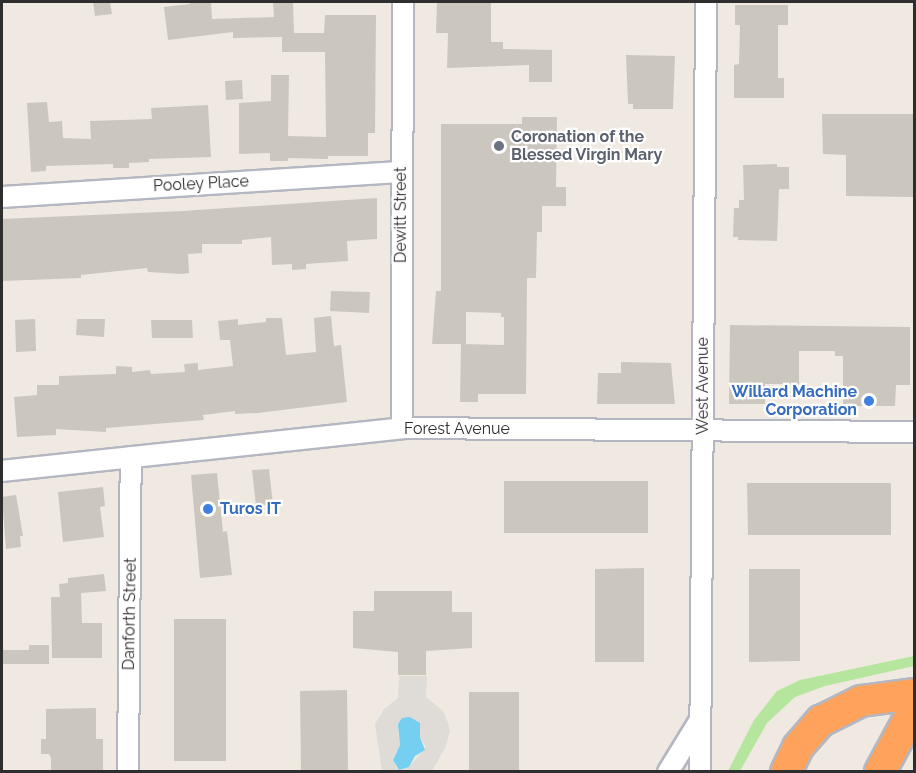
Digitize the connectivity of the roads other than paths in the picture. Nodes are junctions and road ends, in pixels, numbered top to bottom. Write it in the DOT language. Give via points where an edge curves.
graph roads {
  1 [pos="403,2"];
  2 [pos="705,2"];
  3 [pos="401,172"];
  4 [pos="2,196"];
  5 [pos="402,428"];
  6 [pos="702,430"];
  7 [pos="915,432"];
  8 [pos="131,457"];
  9 [pos="2,471"];
  10 [pos="915,694"];
  11 [pos="915,709"];
  12 [pos="700,720"];
  13 [pos="128,771"];
  14 [pos="668,771"];
  15 [pos="700,771"];
  16 [pos="786,771"];
  17 [pos="880,771"];
  1 -- 3 [label="street, Dewitt Street"];
  2 -- 6 [label="street, West Avenue"];
  3 -- 4 [label="street, Pooley Place"];
  3 -- 5 [label="street, Dewitt Street"];
  5 -- 6 [label="street, Forest Avenue"];
  5 -- 8 [label="street, Forest Avenue"];
  6 -- 7 [label="street, Forest Avenue"];
  6 -- 12 [label="street, West Avenue"];
  8 -- 9 [label="street, Forest Avenue"];
  8 -- 13 [label="street, Danforth Street"];
  10 -- 16 [label="highway" via="861,701 821,721 798,747"];
  11 -- 17 [label="highway"];
  12 -- 14 [label="street"];
  12 -- 15 [label="street, West Avenue"];
}
